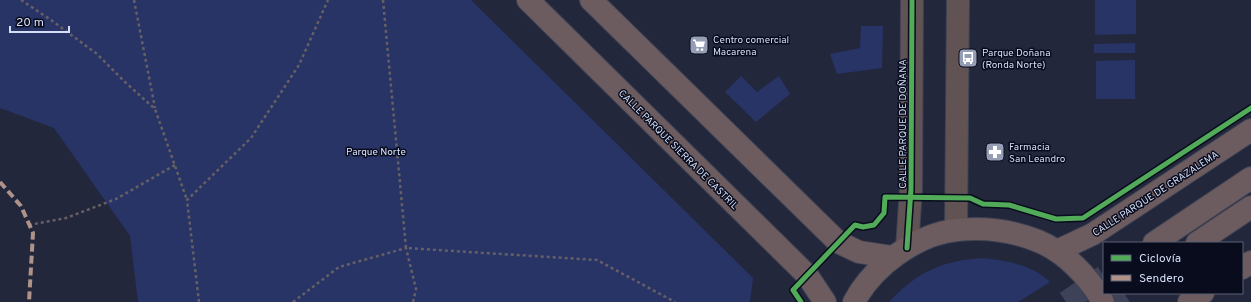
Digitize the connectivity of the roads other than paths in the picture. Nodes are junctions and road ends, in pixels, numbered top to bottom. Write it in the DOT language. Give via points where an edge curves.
graph roads {
  1 [pos="528,0"];
  2 [pos="591,0"];
  3 [pos="912,0"];
  4 [pos="958,0"];
  5 [pos="1251,130"];
  6 [pos="1251,178"];
  7 [pos="1251,207"];
  8 [pos="956,230"];
  9 [pos="1155,242"];
  10 [pos="1198,242"];
  11 [pos="900,252"];
  12 [pos="1057,252"];
  13 [pos="1201,294"];
  14 [pos="825,302"];
  15 [pos="854,302"];
  16 [pos="1103,302"];
  17 [pos="1189,302"];
  1 -- 14 [label="main road, CALLE PARQUE SIERRA DE CASTRIL" via="804,272"];
  2 -- 11 [label="main road" via="838,242 858,252"];
  3 -- 11 [label="street, CALLE PARQUE DE DOÑANA" via="911,189"];
  4 -- 8 [label="street"];
  5 -- 12 [label="main road, CALLE PARQUE DE GRAZALEMA" via="1093,234"];
  6 -- 9 [label="main road"];
  7 -- 10 [label="main road"];
  8 -- 11 [label="main road" via="936,235"];
  8 -- 12 [label="main road" via="1000,230 1038,241"];
  11 -- 15 [label="main road" via="868,281"];
  12 -- 16 [label="main road" via="1090,282"];
  13 -- 17 [label="main road"];
}
